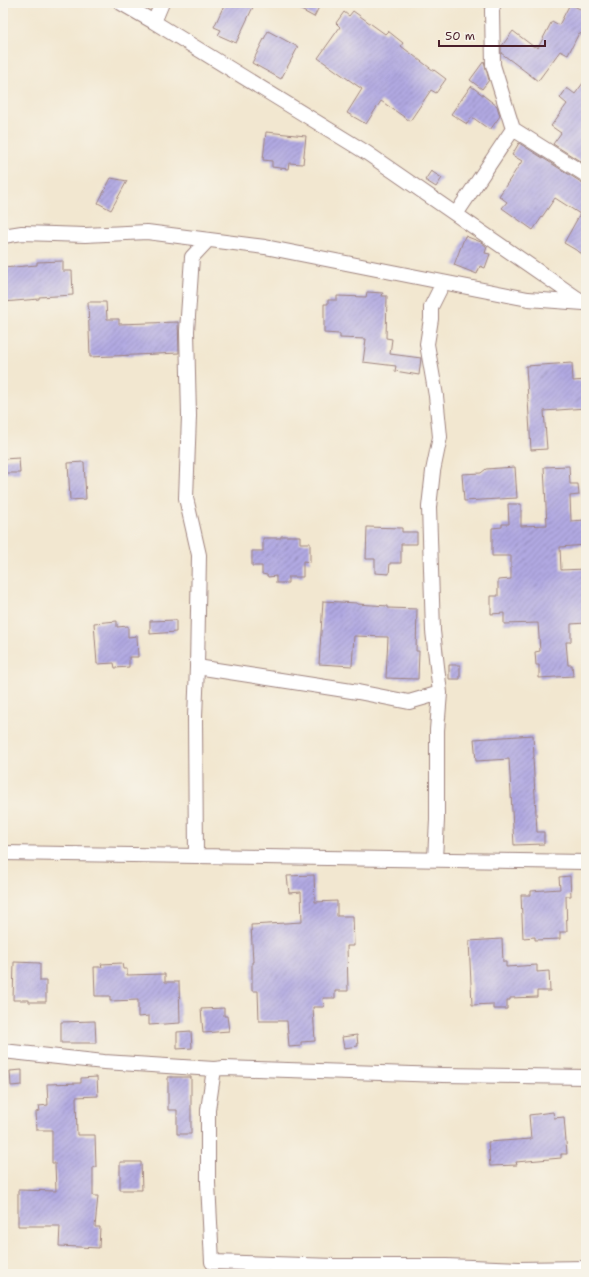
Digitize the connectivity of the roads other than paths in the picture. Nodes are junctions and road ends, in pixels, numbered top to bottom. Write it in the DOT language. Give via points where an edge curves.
graph roads {
  1 [pos="121,3"];
  2 [pos="162,3"];
  3 [pos="494,3"];
  4 [pos="154,22"];
  5 [pos="513,129"];
  6 [pos="586,175"];
  7 [pos="456,214"];
  8 [pos="3,236"];
  9 [pos="208,240"];
  10 [pos="443,283"];
  11 [pos="585,303"];
  12 [pos="197,667"];
  13 [pos="440,693"];
  14 [pos="3,853"];
  15 [pos="196,856"];
  16 [pos="435,859"];
  17 [pos="586,862"];
  18 [pos="3,1051"];
  19 [pos="214,1069"];
  20 [pos="586,1077"];
  21 [pos="212,1268"];
  22 [pos="586,1268"];
  23 [pos="398,1270"];
  1 -- 4 [label="street"];
  2 -- 4 [label="street"];
  3 -- 5 [label="street" via="493,65"];
  4 -- 7 [label="street" via="367,153"];
  5 -- 6 [label="street"];
  5 -- 7 [label="street"];
  7 -- 11 [label="street"];
  8 -- 9 [label="street" via="22,233 85,235 147,232"];
  9 -- 10 [label="street" via="265,247"];
  9 -- 12 [label="street" via="192,258 187,331 190,416 186,498 199,556"];
  10 -- 11 [label="street" via="528,299"];
  10 -- 13 [label="street" via="432,307 427,344 440,437 429,508 433,630"];
  12 -- 13 [label="street" via="409,702"];
  12 -- 15 [label="street"];
  13 -- 16 [label="street"];
  14 -- 15 [label="street"];
  15 -- 16 [label="street"];
  16 -- 17 [label="street"];
  18 -- 19 [label="street" via="104,1062"];
  19 -- 20 [label="street"];
  19 -- 21 [label="street" via="208,1110"];
  21 -- 23 [label="street" via="326,1266"];
  22 -- 23 [label="street" via="446,1266"];
}
